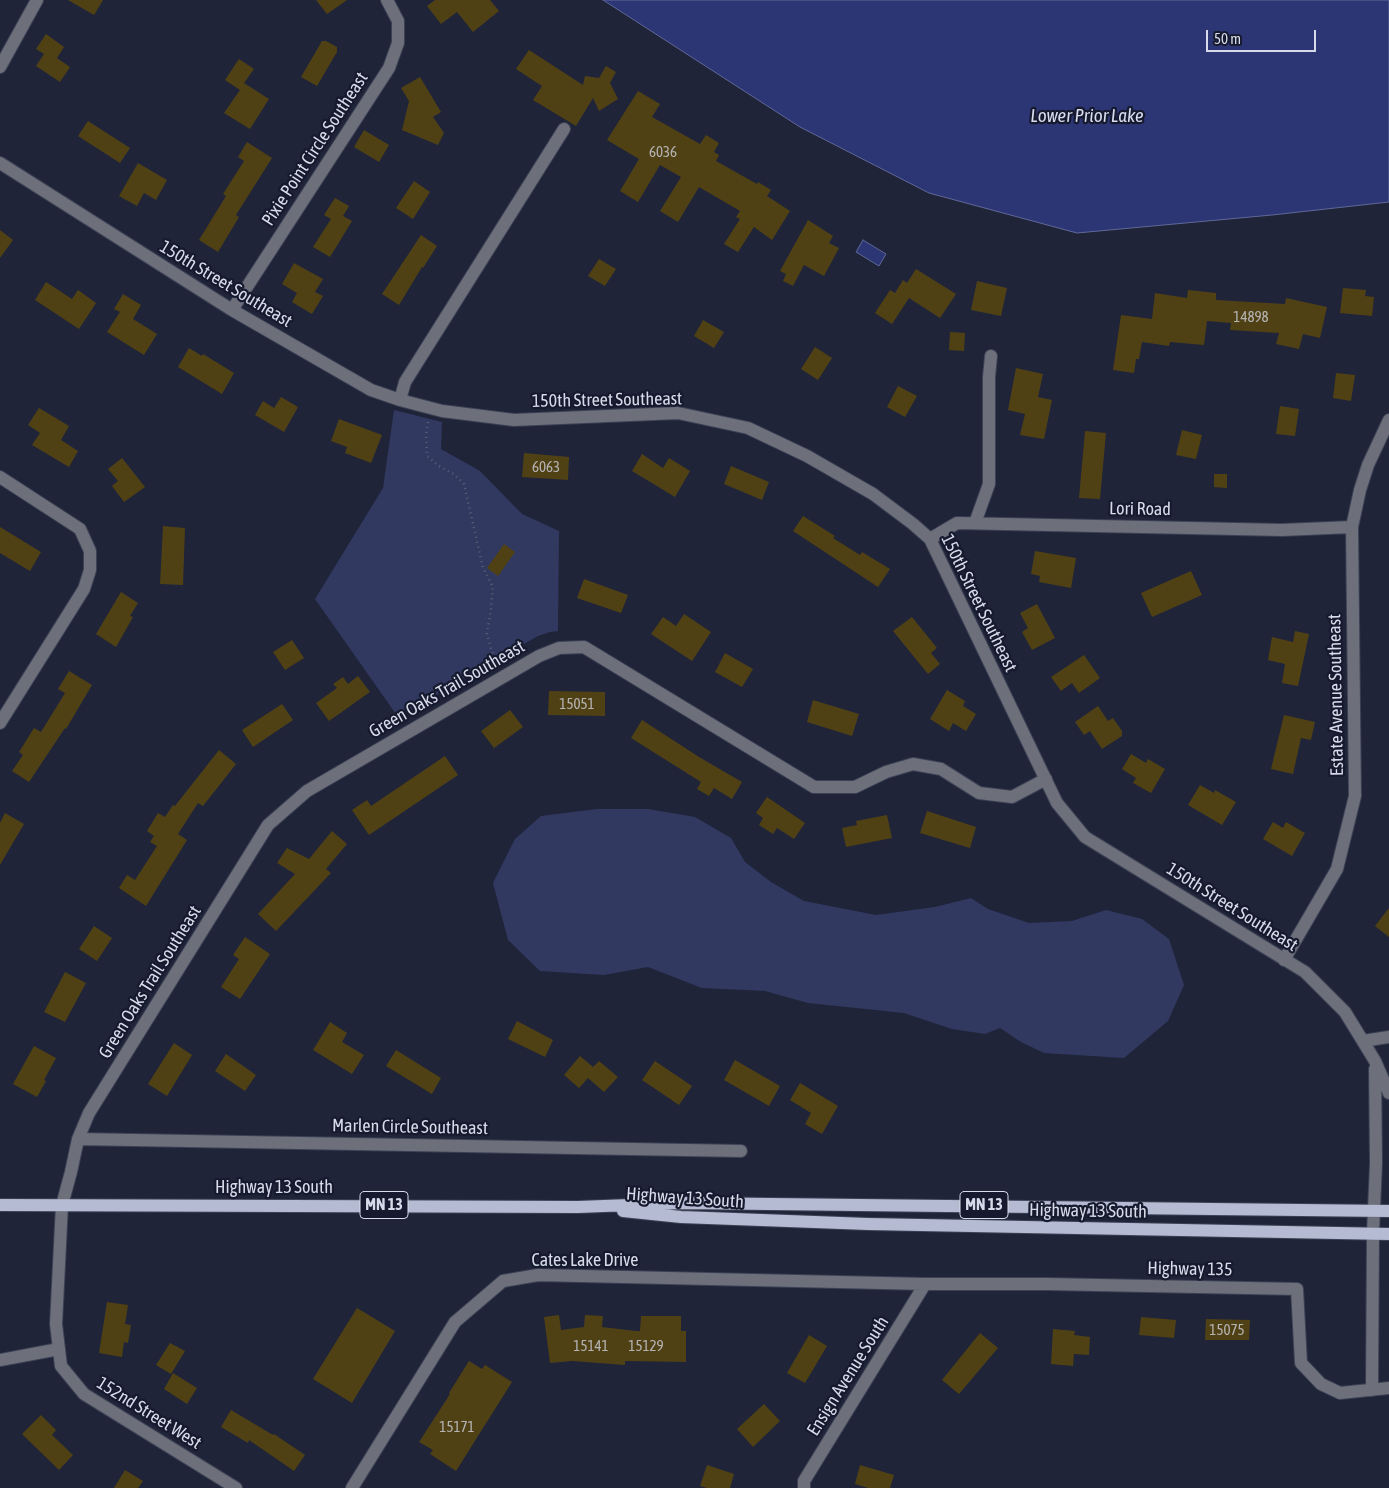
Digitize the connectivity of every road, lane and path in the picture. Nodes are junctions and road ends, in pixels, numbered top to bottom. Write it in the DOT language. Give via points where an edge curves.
graph roads {
  1 [pos="37,0"];
  2 [pos="387,0"];
  3 [pos="0,67"];
  4 [pos="564,129"];
  5 [pos="0,163"];
  6 [pos="232,310"];
  7 [pos="991,356"];
  8 [pos="400,400"];
  9 [pos="431,408"];
  10 [pos="1389,420"];
  11 [pos="0,478"];
  12 [pos="975,524"];
  13 [pos="1352,527"];
  14 [pos="930,539"];
  15 [pos="505,675"];
  16 [pos="0,723"];
  17 [pos="1046,779"];
  18 [pos="1284,960"];
  19 [pos="1389,1037"];
  20 [pos="1363,1041"];
  21 [pos="1375,1061"];
  22 [pos="1389,1093"];
  23 [pos="78,1139"];
  24 [pos="742,1151"];
  25 [pos="0,1205"];
  26 [pos="62,1205"];
  27 [pos="578,1207"];
  28 [pos="1374,1210"];
  29 [pos="1389,1211"];
  30 [pos="1372,1233"];
  31 [pos="1389,1234"];
  32 [pos="925,1284"];
  33 [pos="59,1349"];
  34 [pos="0,1360"];
  35 [pos="1389,1388"];
  36 [pos="1372,1390"];
  37 [pos="236,1488"];
  38 [pos="352,1488"];
  39 [pos="804,1488"];
  1 -- 3 [label="street"];
  2 -- 6 [label="street, Pixie Point Circle Southeast" via="398,21 398,43 389,68"];
  4 -- 8 [label="street" via="404,382"];
  5 -- 6 [label="street, 150th Street Southeast"];
  6 -- 8 [label="street, 150th Street Southeast" via="371,390"];
  7 -- 12 [label="street" via="989,484"];
  8 -- 9 [label="street, 150th Street Southeast"];
  9 -- 14 [label="street, 150th Street Southeast" via="514,420 678,413 748,428 807,456 873,494"];
  9 -- 15 [label="path" via="426,434 427,456 464,484 483,568 493,587 487,634 492,652"];
  10 -- 13 [label="street, Estate Avenue Southeast" via="1368,465"];
  11 -- 16 [label="street" via="80,529 90,551 90,570 84,589"];
  12 -- 13 [label="street, Lori Road" via="1282,530"];
  12 -- 14 [label="street, Lori Road" via="957,523"];
  13 -- 18 [label="street, Estate Avenue Southeast" via="1355,796 1338,869"];
  14 -- 17 [label="street, 150th Street Southeast"];
  15 -- 17 [label="street, Green Oaks Trail Southeast" via="560,648 584,647 814,787 855,787 886,772 913,764 941,769 979,793 1012,797"];
  15 -- 23 [label="street, Green Oaks Trail Southeast" via="306,791 268,825 89,1113"];
  17 -- 18 [label="street, 150th Street Southeast" via="1057,803 1085,837"];
  18 -- 20 [label="street, 150th Street Southeast" via="1305,972 1345,1012"];
  19 -- 20 [label="street"];
  20 -- 21 [label="street, 150th Street Southeast"];
  21 -- 22 [label="street, 150th Street Southeast"];
  21 -- 28 [label="street"];
  23 -- 24 [label="street, Marlen Circle Southeast"];
  23 -- 26 [label="street, Green Oaks Trail Southeast"];
  25 -- 26 [label="main road, Highway 13 South / MN 13"];
  26 -- 27 [label="main road, Highway 13 South / MN 13"];
  26 -- 33 [label="street, 152nd Street West" via="56,1324"];
  27 -- 28 [label="main road, Highway 13 South / MN 13" via="682,1202"];
  27 -- 30 [label="main road, Highway 13 South / MN 13" via="681,1218"];
  28 -- 29 [label="main road, Highway 13 South / MN 13"];
  28 -- 30 [label="street"];
  30 -- 31 [label="main road, Highway 13 South / MN 13"];
  30 -- 36 [label="street"];
  32 -- 36 [label="street, Highway 135" via="1297,1289 1301,1363 1321,1384 1340,1393"];
  32 -- 38 [label="street, Cates Lake Drive" via="538,1275 503,1281 455,1322"];
  32 -- 39 [label="street, Ensign Avenue South" via="804,1480"];
  33 -- 34 [label="street"];
  33 -- 37 [label="street, 152nd Street West" via="61,1366 84,1394"];
  35 -- 36 [label="street, Highway 135"];
}
